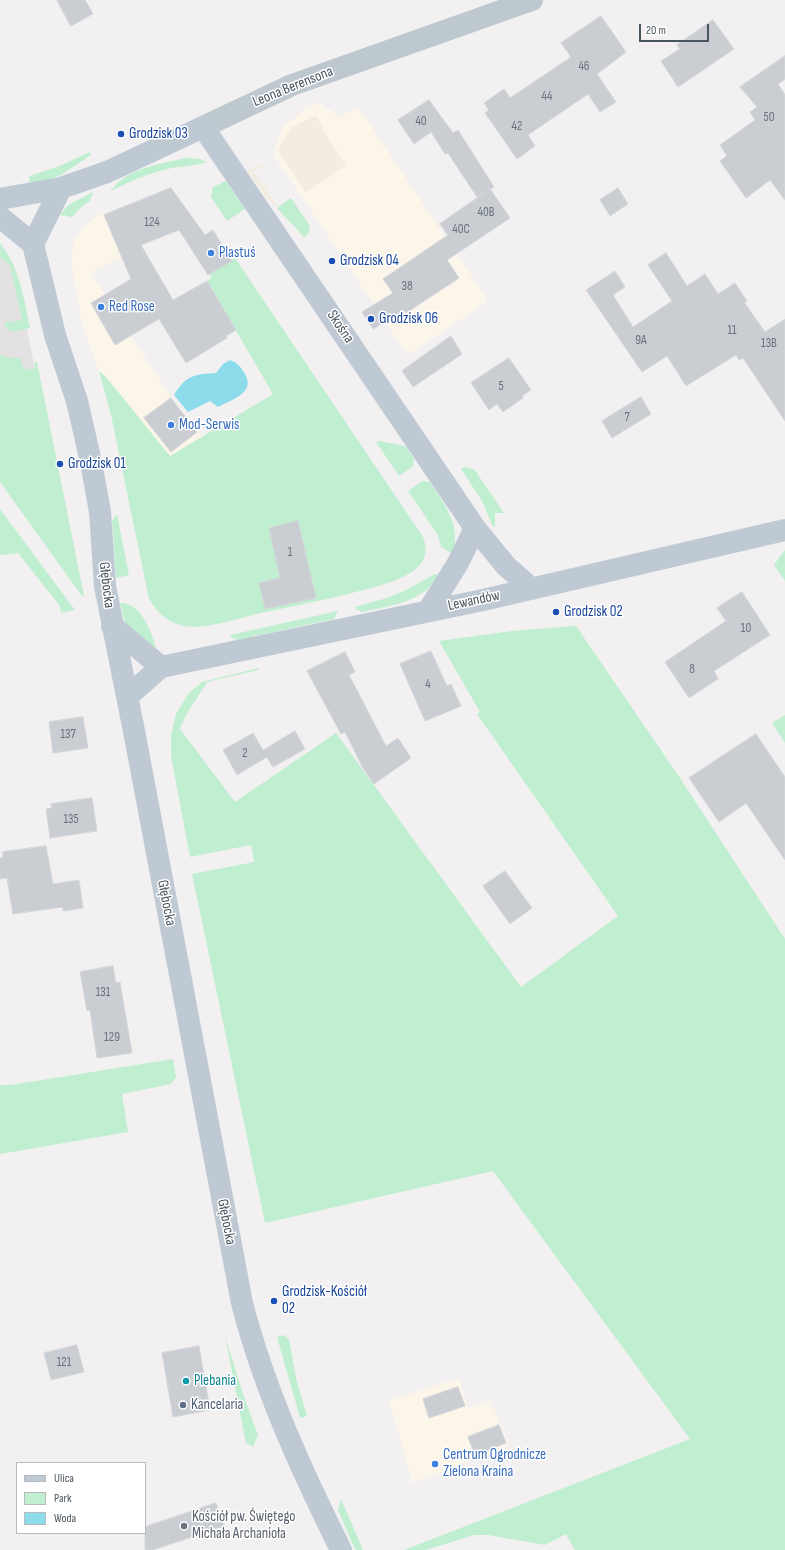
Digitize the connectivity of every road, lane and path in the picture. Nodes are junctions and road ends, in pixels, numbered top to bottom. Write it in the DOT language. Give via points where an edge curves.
graph roads {
  1 [pos="532,0"];
  2 [pos="203,127"];
  3 [pos="61,188"];
  4 [pos="0,199"];
  5 [pos="0,216"];
  6 [pos="33,244"];
  7 [pos="475,528"];
  8 [pos="785,530"];
  9 [pos="532,589"];
  10 [pos="428,611"];
  11 [pos="112,626"];
  12 [pos="161,667"];
  13 [pos="127,697"];
  14 [pos="341,1550"];
  1 -- 2 [label="street, Leona Berensona" via="292,85"];
  2 -- 3 [label="street, Leona Berensona" via="107,172"];
  2 -- 7 [label="street, Skośna"];
  3 -- 4 [label="street, Leona Berensona"];
  3 -- 6 [label="street"];
  5 -- 6 [label="street"];
  6 -- 11 [label="street, Głębocka" via="55,335 77,401 91,462 100,512 105,586"];
  7 -- 9 [label="street, Skośna" via="506,566"];
  7 -- 10 [label="street" via="458,563"];
  8 -- 9 [label="street, Lewandów"];
  9 -- 10 [label="street, Lewandów"];
  10 -- 12 [label="street, Lewandów"];
  11 -- 12 [label="street"];
  11 -- 13 [label="street, Głębocka"];
  12 -- 13 [label="street, Lewandów"];
  13 -- 14 [label="street, Głębocka" via="245,1316 292,1445"];
}
